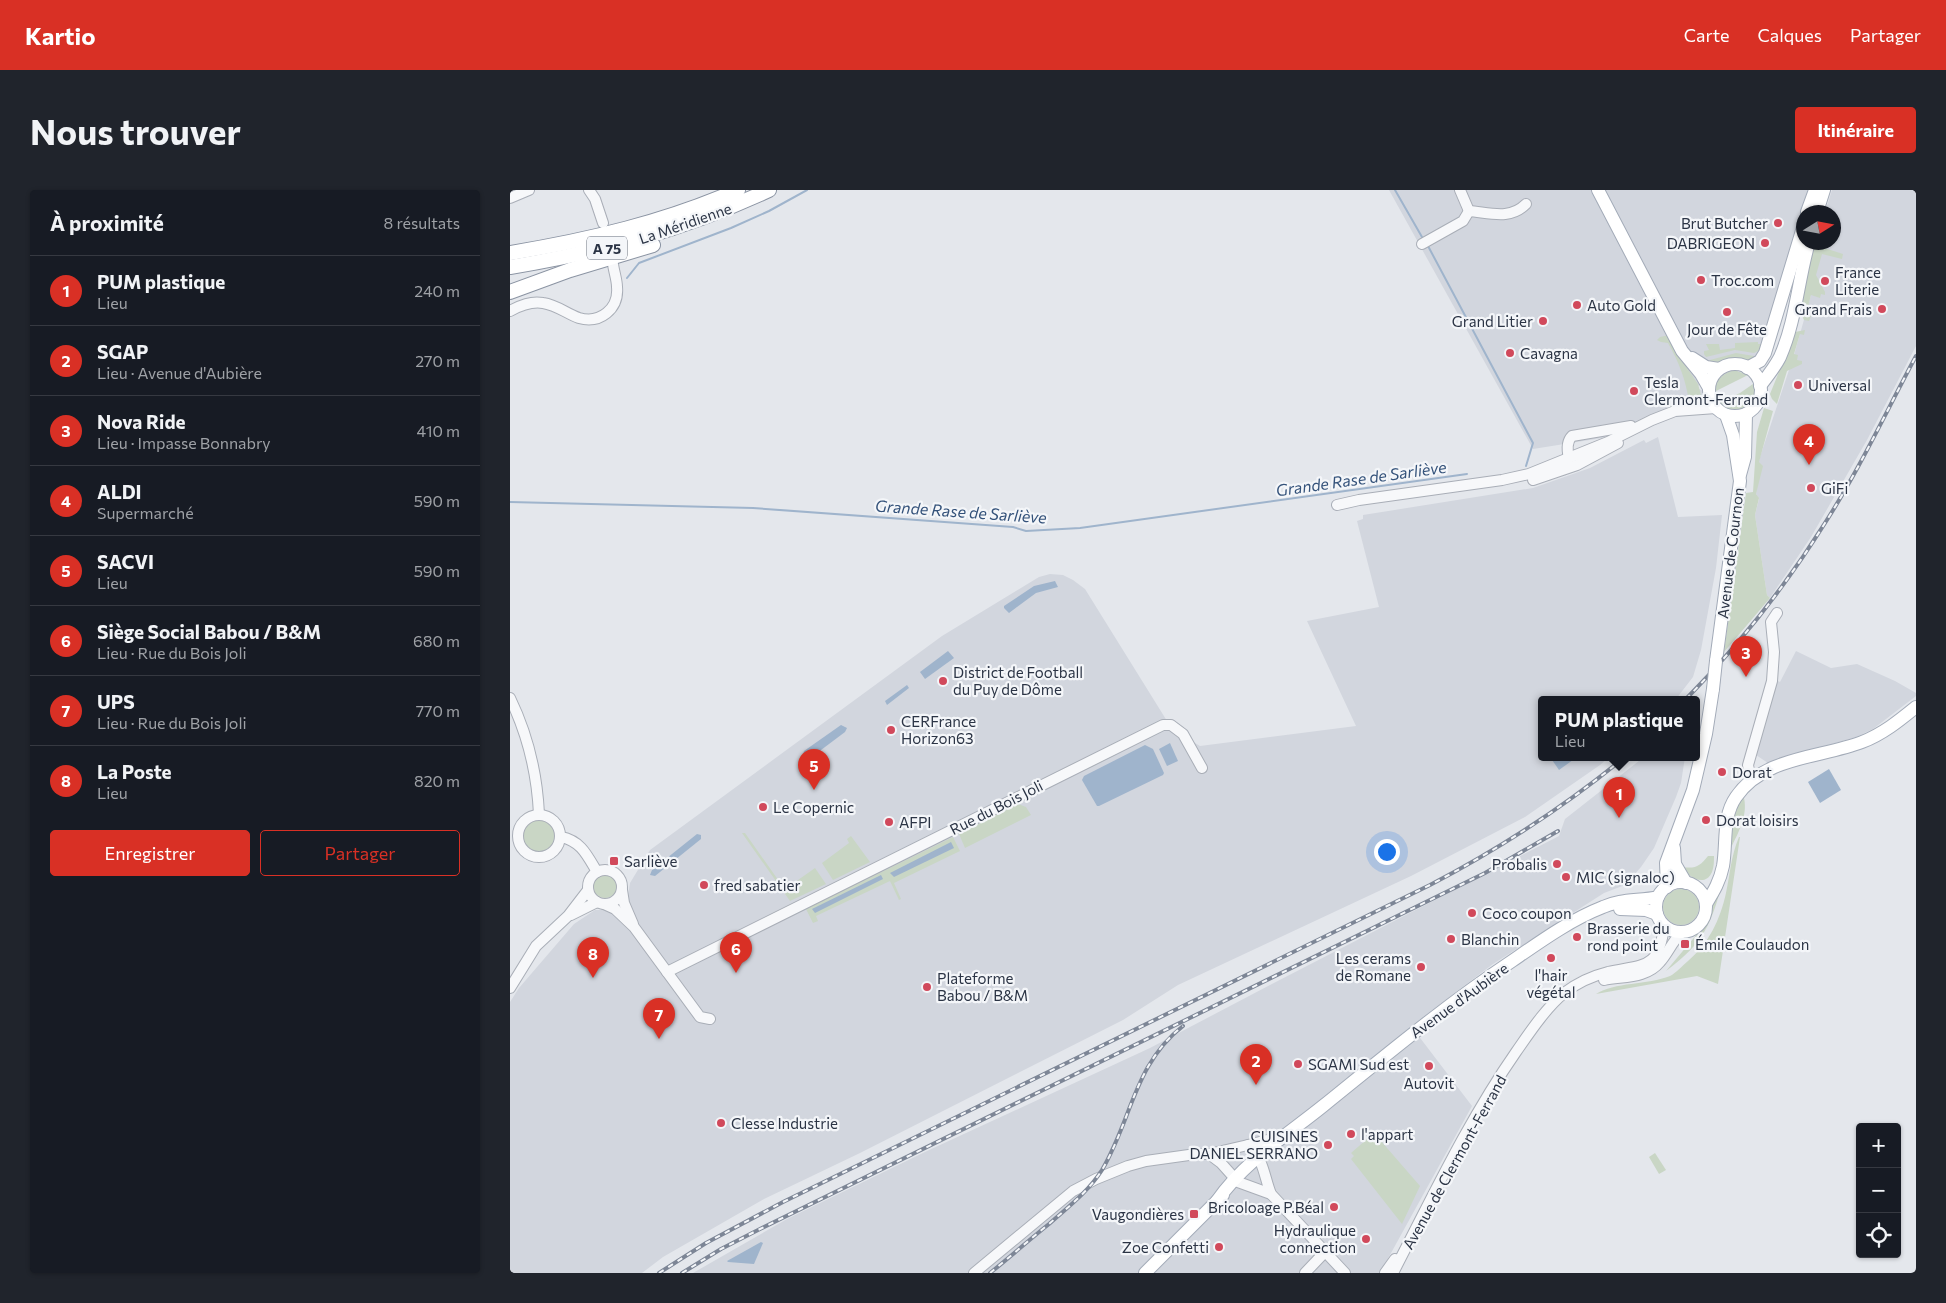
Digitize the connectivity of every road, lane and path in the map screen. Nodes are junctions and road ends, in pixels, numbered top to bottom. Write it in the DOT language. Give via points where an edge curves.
graph roads {
  1 [pos="529,190"];
  2 [pos="589,190"];
  3 [pos="738,190"];
  4 [pos="769,190"];
  5 [pos="1460,190"];
  6 [pos="1600,190"];
  7 [pos="1815,190"];
  8 [pos="1824,190"];
  9 [pos="510,198"];
  10 [pos="1526,204"];
  11 [pos="1810,205"];
  12 [pos="1819,205"];
  13 [pos="1469,211"];
  14 [pos="702,219"];
  15 [pos="603,223"];
  16 [pos="1422,244"];
  17 [pos="1796,250"];
  18 [pos="1807,250"];
  19 [pos="510,253"];
  20 [pos="613,264"];
  21 [pos="510,267"];
  22 [pos="510,292"];
  23 [pos="510,311"];
  24 [pos="1747,368"];
  25 [pos="1719,370"];
  26 [pos="1760,386"];
  27 [pos="1709,392"];
  28 [pos="1689,410"];
  29 [pos="1721,412"];
  30 [pos="1746,414"];
  31 [pos="1639,425"];
  32 [pos="1567,458"];
  33 [pos="1740,474"];
  34 [pos="1777,614"];
  35 [pos="510,698"];
  36 [pos="1916,707"];
  37 [pos="1202,768"];
  38 [pos="1751,780"];
  39 [pos="539,814"];
  40 [pos="561,837"];
  41 [pos="1675,840"];
  42 [pos="598,872"];
  43 [pos="1720,878"];
  44 [pos="1691,885"];
  45 [pos="1667,887"];
  46 [pos="588,890"];
  47 [pos="622,890"];
  48 [pos="1658,897"];
  49 [pos="600,903"];
  50 [pos="1706,904"];
  51 [pos="1588,914"];
  52 [pos="1657,914"];
  53 [pos="568,916"];
  54 [pos="1664,926"];
  55 [pos="634,927"];
  56 [pos="1681,933"];
  57 [pos="667,972"];
  58 [pos="1576,986"];
  59 [pos="510,988"];
  60 [pos="710,1019"];
  61 [pos="1286,1134"];
  62 [pos="1248,1146"];
  63 [pos="1209,1154"];
  64 [pos="1260,1160"];
  65 [pos="1236,1181"];
  66 [pos="1271,1194"];
  67 [pos="1420,1221"];
  68 [pos="1324,1253"];
  69 [pos="974,1273"];
  70 [pos="1145,1273"];
  71 [pos="1305,1273"];
  72 [pos="1345,1273"];
  73 [pos="1385,1273"];
  74 [pos="1394,1273"];
  1 -- 9 [label="street"];
  2 -- 15 [label="street"];
  3 -- 19 [label="highway, La Méridienne / A 75" via="706,204 616,232"];
  4 -- 14 [label="highway, La Méridienne / A 75"];
  5 -- 13 [label="street"];
  6 -- 25 [label="main road" via="1684,349 1696,362"];
  6 -- 27 [label="main road" via="1671,331 1701,374"];
  7 -- 11 [label="main road"];
  8 -- 12 [label="main road"];
  10 -- 13 [label="street" via="1510,214"];
  13 -- 16 [label="street" via="1463,221"];
  14 -- 21 [label="highway, La Méridienne / A 75" via="599,250"];
  14 -- 22 [label="highway" via="664,241 562,272"];
  17 -- 24 [label="main road" via="1766,353 1760,361"];
  18 -- 26 [label="main road" via="1781,356"];
  20 -- 23 [label="street" via="617,298 606,314 597,319 577,317 537,302"];
  24 -- 25 [label="main road" via="1733,364"];
  24 -- 26 [label="main road" via="1756,376"];
  25 -- 27 [label="main road" via="1713,376"];
  26 -- 30 [label="main road" via="1758,401"];
  27 -- 28 [label="street" via="1702,404"];
  27 -- 29 [label="main road"];
  28 -- 29 [label="street"];
  28 -- 31 [label="street" via="1675,411"];
  28 -- 32 [label="street" via="1577,465 1523,482 1356,507 1337,505 1502,480 1536,472"];
  29 -- 30 [label="main road" via="1739,416"];
  29 -- 33 [label="main road, Avenue de Cournon" via="1733,435"];
  30 -- 33 [label="main road, Avenue de Cournon" via="1745,457"];
  31 -- 32 [label="street" via="1608,442"];
  31 -- 32 [label="street" via="1572,436"];
  33 -- 41 [label="main road, Avenue de Cournon, bridge" via="1706,734 1695,784"];
  34 -- 38 [label="street" via="1770,622 1774,652 1772,681 1748,765"];
  35 -- 39 [label="street" via="532,757"];
  36 -- 38 [label="main road" via="1894,725 1864,742 1775,767"];
  37 -- 57 [label="street, Rue du Bois Joli" via="1183,734 1171,725 1163,725"];
  38 -- 43 [label="main road" via="1730,809"];
  39 -- 40 [label="street" via="552,818"];
  39 -- 40 [label="street" via="526,819 518,831 524,851 530,856 544,857 556,850"];
  40 -- 42 [label="street" via="571,839 584,849"];
  41 -- 44 [label="main road" via="1675,864"];
  41 -- 45 [label="main road" via="1666,863"];
  42 -- 46 [label="street" via="590,879"];
  42 -- 47 [label="street" via="607,870 616,874"];
  43 -- 44 [label="main road" via="1709,885"];
  43 -- 50 [label="main road"];
  44 -- 45 [label="main road" via="1676,883"];
  44 -- 50 [label="main road" via="1703,895"];
  45 -- 48 [label="main road"];
  46 -- 49 [label="street"];
  46 -- 53 [label="street"];
  47 -- 49 [label="street" via="617,899 608,904"];
  47 -- 55 [label="street"];
  48 -- 51 [label="main road, Avenue d'Aubière" via="1619,901"];
  48 -- 52 [label="main road"];
  49 -- 53 [label="street"];
  49 -- 55 [label="street" via="615,910"];
  50 -- 56 [label="main road" via="1703,921 1697,928"];
  51 -- 52 [label="main road, Avenue d'Aubière" via="1620,909"];
  51 -- 61 [label="main road, Avenue d'Aubière" via="1487,978"];
  52 -- 54 [label="main road"];
  53 -- 59 [label="street" via="536,946"];
  54 -- 56 [label="main road"];
  54 -- 58 [label="street, Avenue de Clermont-Ferrand" via="1658,953 1648,963 1594,976"];
  55 -- 57 [label="street"];
  56 -- 58 [label="street, Avenue de Clermont-Ferrand" via="1660,962 1648,971"];
  57 -- 60 [label="street" via="700,1017"];
  58 -- 67 [label="street, Avenue de Clermont-Ferrand" via="1565,992 1544,1015 1504,1069 1476,1114"];
  61 -- 62 [label="street"];
  61 -- 64 [label="main road, Avenue d'Aubière"];
  62 -- 63 [label="street"];
  62 -- 64 [label="street"];
  63 -- 65 [label="street"];
  63 -- 69 [label="street" via="1146,1161 1112,1171 1085,1184"];
  64 -- 65 [label="main road, Avenue d'Aubière"];
  64 -- 66 [label="street"];
  65 -- 66 [label="street"];
  65 -- 70 [label="main road, Avenue d'Aubière"];
  66 -- 68 [label="street"];
  67 -- 73 [label="street"];
  67 -- 74 [label="street, Avenue de Clermont-Ferrand"];
  68 -- 71 [label="street"];
  68 -- 72 [label="street"];
}
